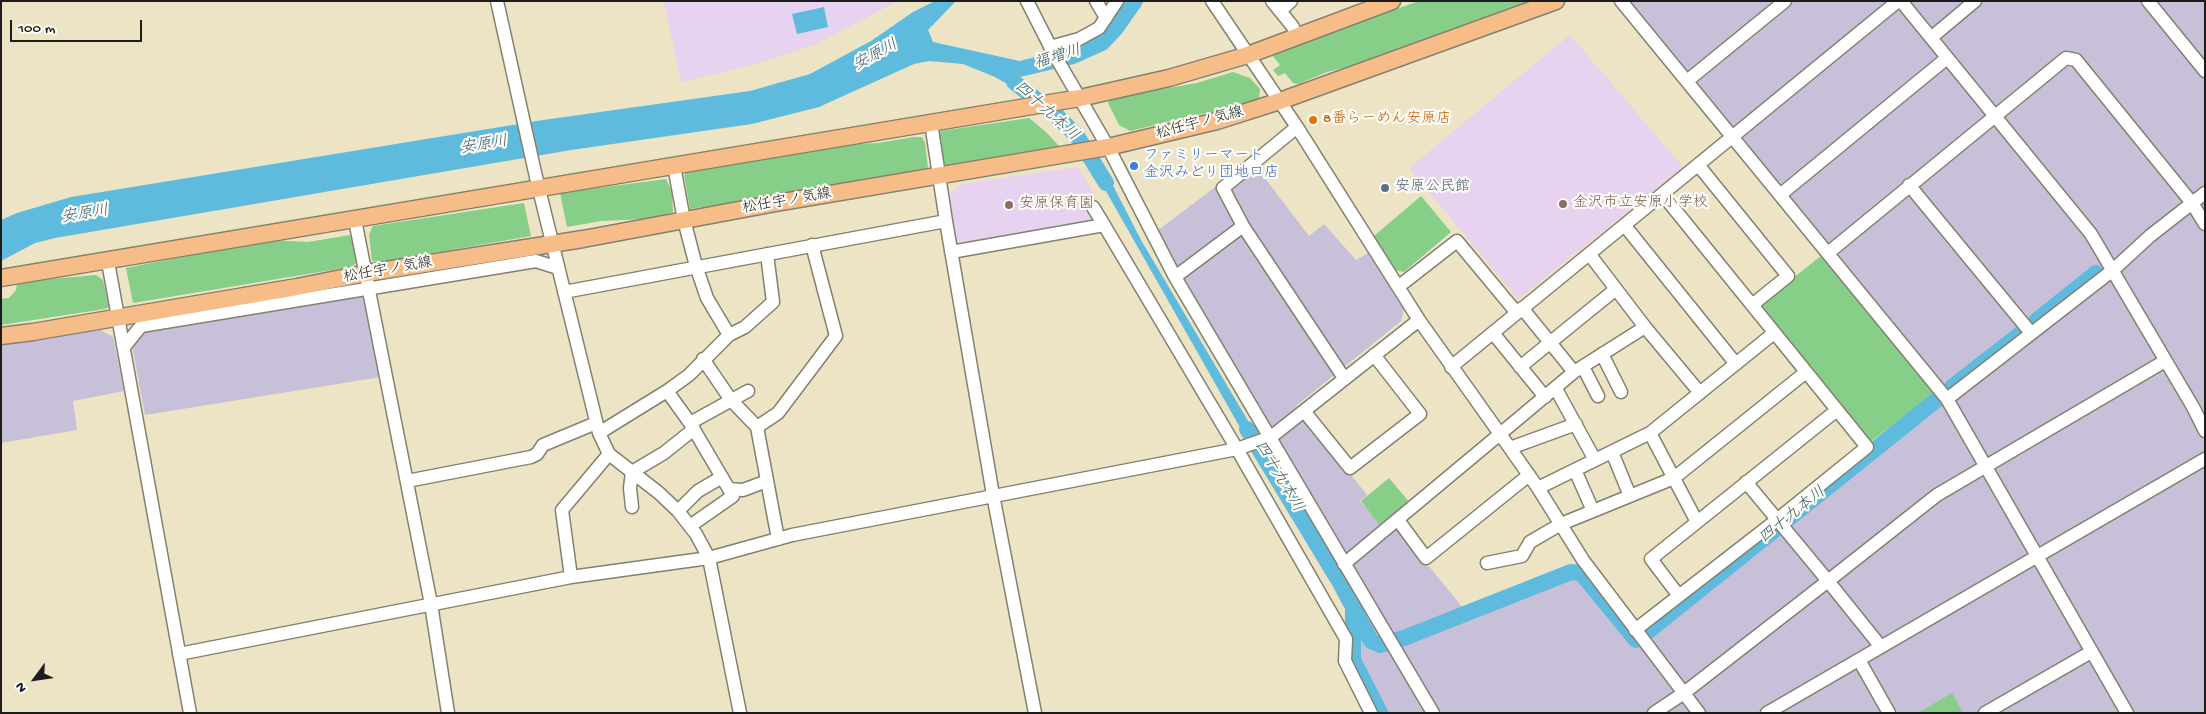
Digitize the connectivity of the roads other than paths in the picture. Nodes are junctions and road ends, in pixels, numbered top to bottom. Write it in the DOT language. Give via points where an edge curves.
graph roads {
  1 [pos="497,1"];
  2 [pos="1027,1"];
  3 [pos="1096,1"];
  4 [pos="1116,1"];
  5 [pos="1291,1"];
  6 [pos="1392,1"];
  7 [pos="1556,1"];
  8 [pos="1621,1"];
  9 [pos="1785,1"];
  10 [pos="1900,1"];
  11 [pos="1975,1"];
  12 [pos="2148,1"];
  13 [pos="1218,4"];
  14 [pos="1276,6"];
  15 [pos="1106,18"];
  16 [pos="1298,37"];
  17 [pos="1932,37"];
  18 [pos="1052,50"];
  19 [pos="1248,56"];
  20 [pos="1948,58"];
  21 [pos="2205,71"];
  22 [pos="1687,81"];
  23 [pos="1073,99"];
  24 [pos="1280,101"];
  25 [pos="1994,115"];
  26 [pos="931,123"];
  27 [pos="1297,127"];
  28 [pos="1733,138"];
  29 [pos="1101,149"];
  30 [pos="674,166"];
  31 [pos="1699,166"];
  32 [pos="938,176"];
  33 [pos="537,182"];
  34 [pos="1909,185"];
  35 [pos="2205,193"];
  36 [pos="1663,195"];
  37 [pos="1780,195"];
  38 [pos="2192,203"];
  39 [pos="1093,207"];
  40 [pos="355,220"];
  41 [pos="684,220"];
  42 [pos="946,221"];
  43 [pos="2205,224"];
  44 [pos="1104,226"];
  45 [pos="1243,226"];
  46 [pos="1625,226"];
  47 [pos="552,244"];
  48 [pos="812,245"];
  49 [pos="951,252"];
  50 [pos="1828,253"];
  51 [pos="767,254"];
  52 [pos="1590,255"];
  53 [pos="108,262"];
  54 [pos="696,266"];
  55 [pos="558,268"];
  56 [pos="2113,270"];
  57 [pos="1175,277"];
  58 [pos="1,278"];
  59 [pos="369,281"];
  60 [pos="1398,287"];
  61 [pos="1616,289"];
  62 [pos="564,292"];
  63 [pos="1752,305"];
  64 [pos="1519,310"];
  65 [pos="119,318"];
  66 [pos="1419,320"];
  67 [pos="1645,326"];
  68 [pos="1493,333"];
  69 [pos="1774,333"];
  70 [pos="2031,333"];
  71 [pos="729,335"];
  72 [pos="1,336"];
  73 [pos="1550,343"];
  74 [pos="124,347"];
  75 [pos="1602,354"];
  76 [pos="1374,355"];
  77 [pos="703,359"];
  78 [pos="2165,361"];
  79 [pos="1736,364"];
  80 [pos="1451,367"];
  81 [pos="1520,367"];
  82 [pos="1578,369"];
  83 [pos="1806,372"];
  84 [pos="1344,378"];
  85 [pos="1556,389"];
  86 [pos="667,391"];
  87 [pos="748,392"];
  88 [pos="1621,392"];
  89 [pos="1700,392"];
  90 [pos="1598,396"];
  91 [pos="1545,397"];
  92 [pos="1948,399"];
  93 [pos="731,400"];
  94 [pos="1837,410"];
  95 [pos="1304,411"];
  96 [pos="1576,424"];
  97 [pos="692,426"];
  98 [pos="757,427"];
  99 [pos="597,428"];
  100 [pos="2205,431"];
  101 [pos="1650,433"];
  102 [pos="1500,434"];
  103 [pos="1266,439"];
  104 [pos="1240,448"];
  105 [pos="1510,448"];
  106 [pos="1612,452"];
  107 [pos="609,454"];
  108 [pos="2205,459"];
  109 [pos="1595,460"];
  110 [pos="1986,466"];
  111 [pos="1575,470"];
  112 [pos="632,472"];
  113 [pos="1529,475"];
  114 [pos="722,477"];
  115 [pos="1674,478"];
  116 [pos="407,481"];
  117 [pos="767,481"];
  118 [pos="1746,482"];
  119 [pos="1538,488"];
  120 [pos="729,490"];
  121 [pos="993,496"];
  122 [pos="1630,496"];
  123 [pos="632,507"];
  124 [pos="678,511"];
  125 [pos="1593,511"];
  126 [pos="1778,519"];
  127 [pos="1398,520"];
  128 [pos="1697,522"];
  129 [pos="1561,524"];
  130 [pos="690,526"];
  131 [pos="778,539"];
  132 [pos="2037,556"];
  133 [pos="709,558"];
  134 [pos="1487,562"];
  135 [pos="1344,564"];
  136 [pos="571,577"];
  137 [pos="1828,580"];
  138 [pos="1679,596"];
  139 [pos="431,604"];
  140 [pos="1635,630"];
  141 [pos="1881,647"];
  142 [pos="2091,652"];
  143 [pos="179,654"];
  144 [pos="1859,660"];
  145 [pos="1684,693"];
  146 [pos="1990,711"];
  147 [pos="190,713"];
  148 [pos="448,713"];
  149 [pos="740,713"];
  150 [pos="1036,713"];
  151 [pos="1371,713"];
  152 [pos="1433,713"];
  153 [pos="1654,713"];
  154 [pos="1699,713"];
  155 [pos="1768,713"];
  156 [pos="1889,713"];
  157 [pos="2127,713"];
  1 -- 33 [label="street"];
  2 -- 18 [label="street"];
  3 -- 15 [label="street"];
  4 -- 15 [label="street"];
  5 -- 14 [label="street"];
  6 -- 16 [label="main road"];
  7 -- 24 [label="main road, 松任宇ノ気線"];
  8 -- 22 [label="street"];
  9 -- 22 [label="street"];
  10 -- 17 [label="street"];
  10 -- 28 [label="street"];
  11 -- 17 [label="street"];
  12 -- 21 [label="street"];
  13 -- 19 [label="street"];
  14 -- 16 [label="street"];
  15 -- 18 [label="street" via="1099,28"];
  16 -- 19 [label="main road"];
  17 -- 20 [label="street"];
  18 -- 23 [label="street" via="1063,69"];
  19 -- 23 [label="main road"];
  19 -- 24 [label="street"];
  20 -- 25 [label="street"];
  20 -- 37 [label="street"];
  22 -- 28 [label="street"];
  23 -- 26 [label="main road"];
  23 -- 29 [label="street"];
  24 -- 27 [label="street"];
  24 -- 29 [label="main road, 松任宇ノ気線" via="1217,121"];
  25 -- 34 [label="street"];
  25 -- 38 [label="street" via="2066,58 2076,60"];
  25 -- 56 [label="street" via="2091,234"];
  26 -- 30 [label="main road"];
  26 -- 32 [label="street"];
  27 -- 45 [label="street" via="1223,188"];
  27 -- 60 [label="street"];
  28 -- 31 [label="street"];
  28 -- 37 [label="street"];
  29 -- 32 [label="main road, 松任宇ノ気線"];
  29 -- 57 [label="street"];
  30 -- 33 [label="main road"];
  30 -- 41 [label="street"];
  31 -- 36 [label="street"];
  31 -- 63 [label="street" via="1788,276"];
  32 -- 41 [label="main road, 松任宇ノ気線"];
  32 -- 42 [label="street"];
  33 -- 40 [label="main road"];
  33 -- 47 [label="street"];
  34 -- 50 [label="street"];
  34 -- 70 [label="street"];
  35 -- 38 [label="street"];
  36 -- 46 [label="street"];
  36 -- 63 [label="street"];
  37 -- 50 [label="street"];
  38 -- 43 [label="street"];
  38 -- 56 [label="street"];
  39 -- 44 [label="street"];
  40 -- 53 [label="main road"];
  40 -- 59 [label="street"];
  41 -- 47 [label="main road, 松任宇ノ気線"];
  41 -- 54 [label="street"];
  42 -- 48 [label="street"];
  42 -- 49 [label="street"];
  44 -- 49 [label="street"];
  44 -- 104 [label="street"];
  45 -- 57 [label="street"];
  45 -- 84 [label="street"];
  46 -- 52 [label="street"];
  46 -- 79 [label="street"];
  47 -- 55 [label="street"];
  47 -- 59 [label="main road, 松任宇ノ気線"];
  48 -- 51 [label="street"];
  48 -- 98 [label="street" via="836,336 778,412"];
  49 -- 121 [label="street"];
  50 -- 92 [label="street"];
  51 -- 54 [label="street"];
  51 -- 71 [label="street" via="773,302 746,327"];
  52 -- 61 [label="street"];
  52 -- 64 [label="street"];
  53 -- 58 [label="main road"];
  53 -- 65 [label="street"];
  54 -- 62 [label="street"];
  54 -- 71 [label="street" via="707,298"];
  55 -- 59 [label="street" via="536,261"];
  55 -- 62 [label="street"];
  56 -- 70 [label="street"];
  56 -- 78 [label="street"];
  57 -- 103 [label="street"];
  59 -- 65 [label="main road, 松任宇ノ気線"];
  59 -- 74 [label="street" via="142,326"];
  59 -- 116 [label="street"];
  60 -- 64 [label="street" via="1457,241"];
  60 -- 66 [label="street"];
  61 -- 67 [label="street"];
  61 -- 73 [label="street"];
  62 -- 99 [label="street"];
  63 -- 69 [label="street"];
  64 -- 68 [label="street"];
  64 -- 73 [label="street"];
  65 -- 72 [label="main road, 松任宇ノ気線"];
  65 -- 74 [label="street"];
  66 -- 76 [label="street"];
  66 -- 80 [label="street"];
  67 -- 75 [label="street"];
  67 -- 89 [label="street"];
  68 -- 80 [label="street"];
  68 -- 81 [label="street"];
  69 -- 79 [label="street"];
  69 -- 83 [label="street"];
  70 -- 92 [label="street"];
  71 -- 77 [label="street"];
  73 -- 81 [label="street"];
  73 -- 82 [label="street"];
  74 -- 143 [label="street"];
  75 -- 82 [label="street"];
  75 -- 88 [label="street"];
  76 -- 84 [label="street"];
  76 -- 95 [label="street" via="1420,414 1350,468"];
  77 -- 86 [label="street" via="689,375"];
  77 -- 93 [label="street"];
  78 -- 100 [label="street"];
  78 -- 110 [label="street"];
  79 -- 89 [label="street"];
  80 -- 102 [label="street"];
  81 -- 91 [label="street"];
  82 -- 85 [label="street"];
  82 -- 90 [label="street"];
  83 -- 94 [label="street"];
  83 -- 115 [label="street"];
  84 -- 95 [label="street"];
  85 -- 91 [label="street"];
  85 -- 96 [label="street"];
  86 -- 97 [label="street"];
  86 -- 99 [label="street"];
  87 -- 93 [label="street"];
  89 -- 101 [label="street"];
  91 -- 102 [label="street"];
  92 -- 110 [label="street"];
  93 -- 97 [label="street"];
  93 -- 98 [label="street"];
  94 -- 118 [label="street"];
  94 -- 126 [label="street" via="1867,447"];
  95 -- 103 [label="street"];
  96 -- 105 [label="street"];
  96 -- 109 [label="street"];
  97 -- 112 [label="street" via="664,453"];
  97 -- 114 [label="street"];
  98 -- 117 [label="street"];
  99 -- 107 [label="street"];
  99 -- 116 [label="street" via="543,445 531,457"];
  101 -- 106 [label="street"];
  101 -- 115 [label="street"];
  102 -- 105 [label="street"];
  102 -- 127 [label="street"];
  103 -- 104 [label="street"];
  103 -- 135 [label="street"];
  104 -- 121 [label="street"];
  104 -- 151 [label="street" via="1346,639 1345,661"];
  105 -- 113 [label="street"];
  106 -- 109 [label="street"];
  106 -- 122 [label="street"];
  107 -- 112 [label="street"];
  107 -- 136 [label="street" via="562,510"];
  108 -- 132 [label="street"];
  109 -- 111 [label="street"];
  110 -- 132 [label="street"];
  110 -- 137 [label="street" via="1937,495"];
  111 -- 119 [label="street"];
  111 -- 125 [label="street"];
  112 -- 123 [label="street"];
  112 -- 124 [label="street"];
  113 -- 119 [label="street"];
  113 -- 127 [label="street" via="1426,558"];
  114 -- 120 [label="street"];
  114 -- 124 [label="street" via="698,491"];
  115 -- 122 [label="street"];
  115 -- 128 [label="street"];
  116 -- 139 [label="street"];
  117 -- 120 [label="street" via="743,490"];
  117 -- 131 [label="street"];
  118 -- 126 [label="street"];
  118 -- 128 [label="street"];
  119 -- 129 [label="street"];
  120 -- 130 [label="street" via="733,496"];
  121 -- 131 [label="street"];
  121 -- 150 [label="street"];
  122 -- 125 [label="street"];
  124 -- 130 [label="street"];
  125 -- 129 [label="street"];
  126 -- 137 [label="street"];
  126 -- 138 [label="street"];
  127 -- 135 [label="street"];
  128 -- 138 [label="street" via="1651,559"];
  129 -- 134 [label="street" via="1530,542 1522,556"];
  129 -- 140 [label="street" via="1582,560"];
  130 -- 133 [label="street"];
  131 -- 133 [label="street"];
  132 -- 141 [label="street"];
  132 -- 142 [label="street"];
  133 -- 136 [label="street"];
  133 -- 149 [label="street"];
  135 -- 152 [label="street"];
  136 -- 139 [label="street"];
  137 -- 141 [label="street"];
  137 -- 145 [label="street"];
  138 -- 140 [label="street"];
  139 -- 143 [label="street"];
  139 -- 148 [label="street"];
  140 -- 145 [label="street"];
  141 -- 144 [label="street"];
  142 -- 146 [label="street"];
  142 -- 157 [label="street"];
  143 -- 147 [label="street"];
  144 -- 155 [label="street"];
  144 -- 156 [label="street"];
  145 -- 153 [label="street"];
  145 -- 154 [label="street"];
}
